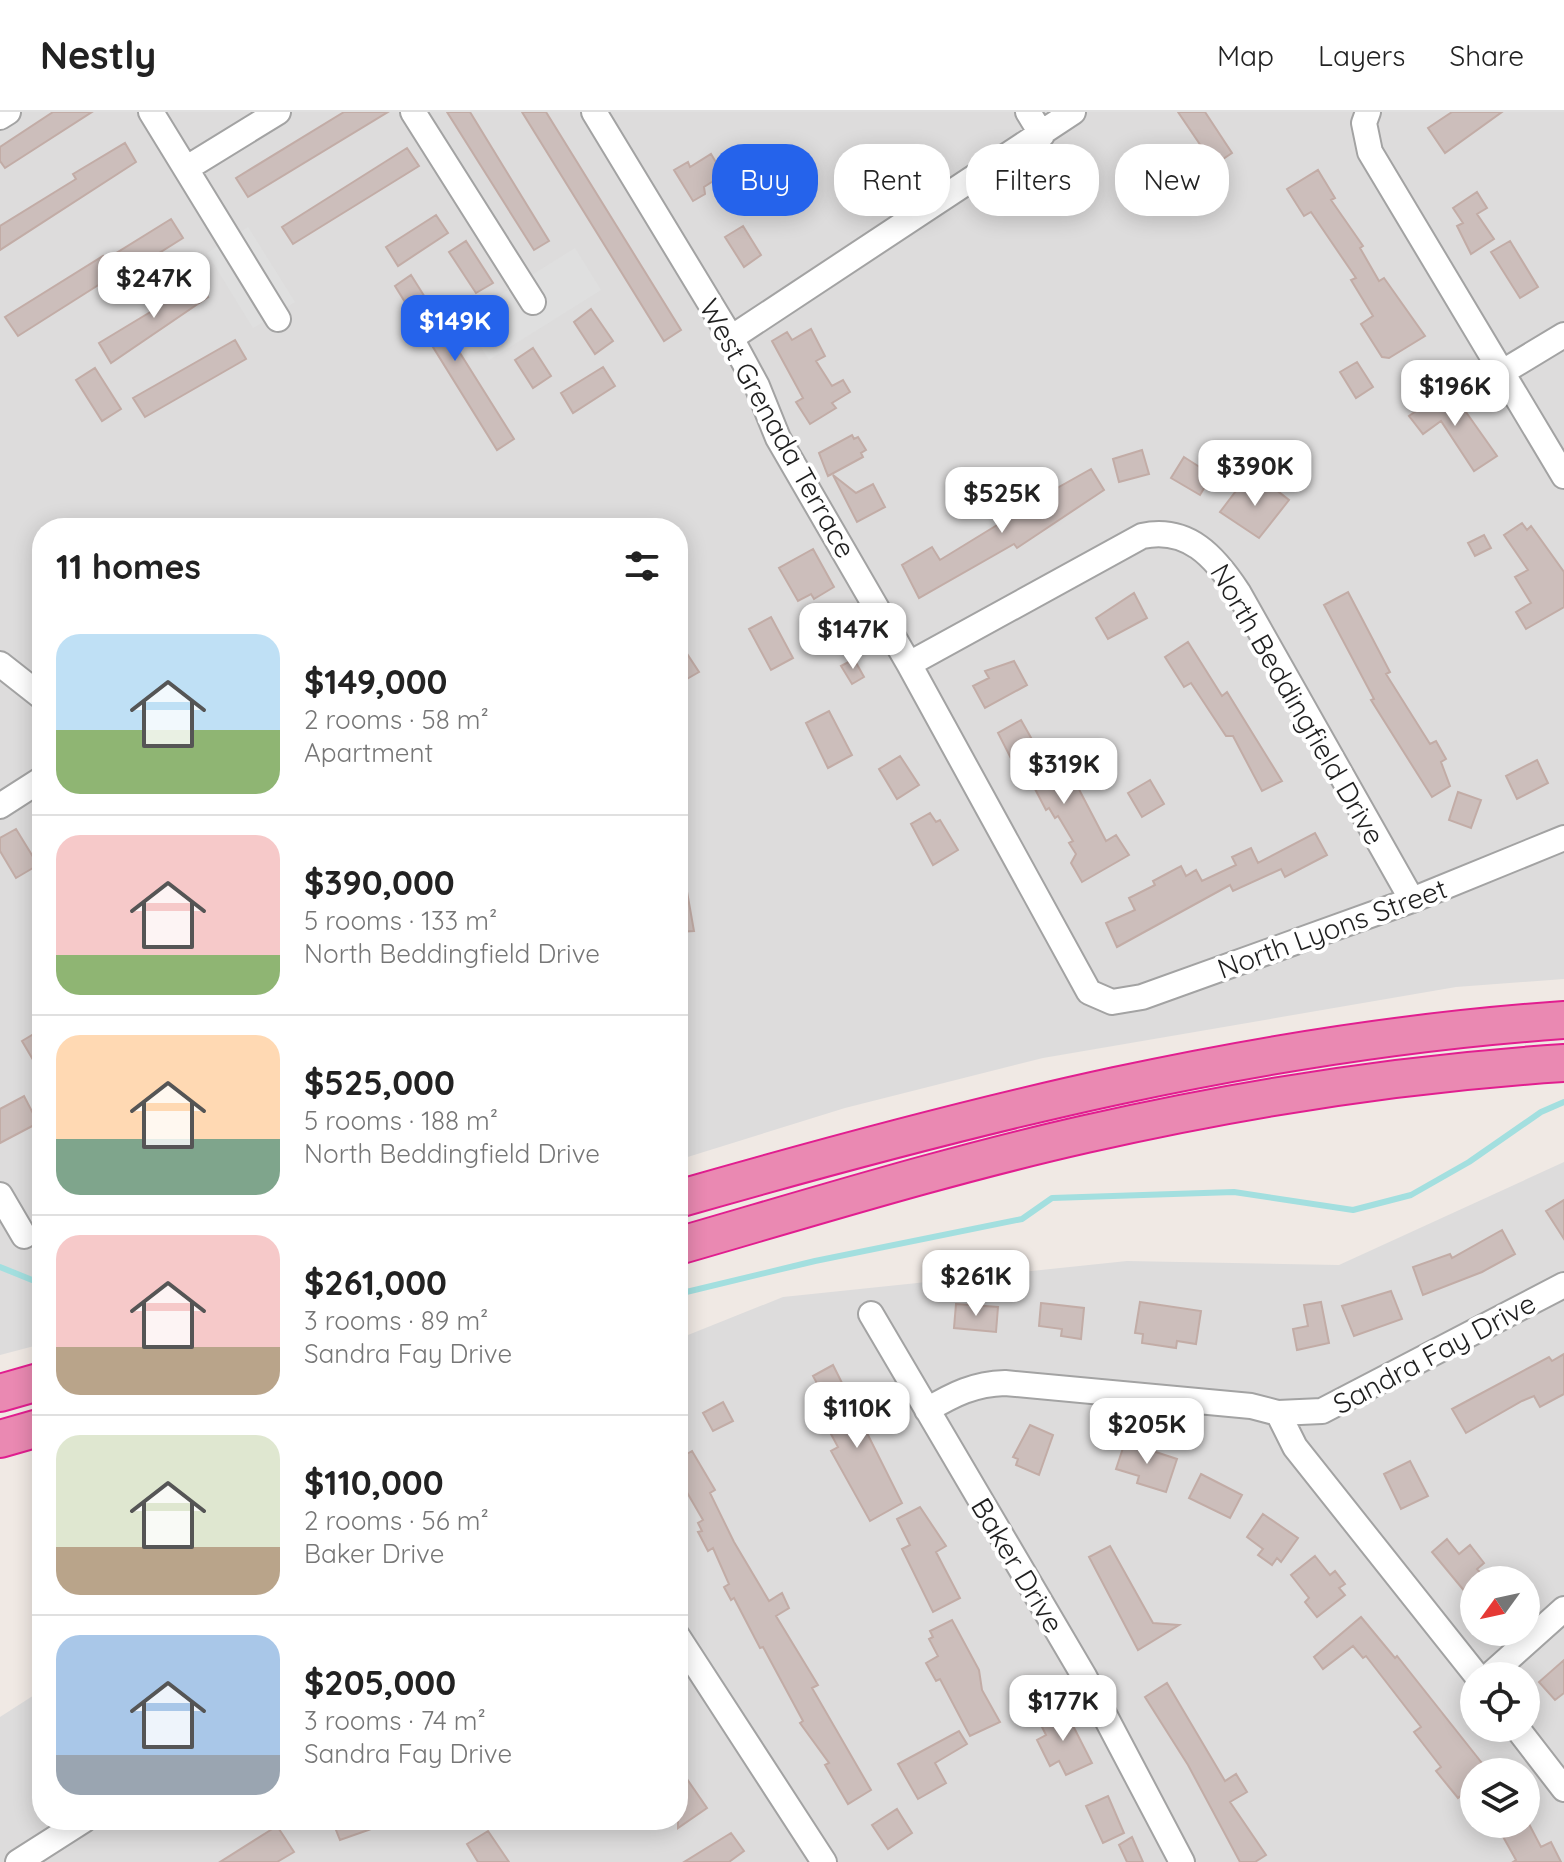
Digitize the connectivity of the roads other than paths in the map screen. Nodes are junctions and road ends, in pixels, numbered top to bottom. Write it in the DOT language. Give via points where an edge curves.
graph roads {
  1 [pos="8,112"];
  2 [pos="151,112"];
  3 [pos="278,112"];
  4 [pos="413,112"];
  5 [pos="594,112"];
  6 [pos="1028,112"];
  7 [pos="1073,112"];
  8 [pos="1368,112"];
  9 [pos="0,117"];
  10 [pos="1042,135"];
  11 [pos="187,168"];
  12 [pos="533,302"];
  13 [pos="278,319"];
  14 [pos="1564,335"];
  15 [pos="731,338"];
  16 [pos="1501,373"];
  17 [pos="1564,476"];
  18 [pos="0,664"];
  19 [pos="909,664"];
  20 [pos="32,689"];
  21 [pos="32,785"];
  22 [pos="0,806"];
  23 [pos="1564,838"];
  24 [pos="1412,900"];
  25 [pos="1097,998"];
  26 [pos="1564,1020"];
  27 [pos="1564,1063"];
  28 [pos="0,1195"];
  29 [pos="688,1196"];
  30 [pos="24,1236"];
  31 [pos="688,1243"];
  32 [pos="1564,1285"];
  33 [pos="871,1314"];
  34 [pos="32,1384"];
  35 [pos="0,1393"];
  36 [pos="927,1410"];
  37 [pos="1278,1413"];
  38 [pos="32,1430"];
  39 [pos="0,1439"];
  40 [pos="1564,1609"];
  41 [pos="688,1652"];
  42 [pos="1466,1662"];
  43 [pos="1505,1662"];
  44 [pos="1528,1742"];
  45 [pos="1564,1789"];
  46 [pos="68,1830"];
  47 [pos="18,1862"];
  48 [pos="824,1862"];
  49 [pos="1182,1862"];
  1 -- 9 [label="street"];
  2 -- 11 [label="street"];
  3 -- 11 [label="street"];
  4 -- 12 [label="street"];
  5 -- 15 [label="street, West Grenada Terrace"];
  6 -- 10 [label="street"];
  7 -- 10 [label="street"];
  8 -- 16 [label="street" via="1364,123 1370,152"];
  10 -- 15 [label="street"];
  11 -- 13 [label="street"];
  14 -- 16 [label="street"];
  15 -- 19 [label="street, West Grenada Terrace" via="778,438"];
  16 -- 17 [label="street"];
  18 -- 20 [label="street"];
  19 -- 24 [label="street, North Beddingfield Drive" via="1142,536 1181,536 1210,554 1238,592"];
  19 -- 25 [label="street, West Grenada Terrace" via="1070,963"];
  21 -- 22 [label="street"];
  23 -- 24 [label="street, North Lyons Street"];
  24 -- 25 [label="street, North Lyons Street" via="1142,997 1112,1002"];
  26 -- 29 [label="highway" via="1352,1041 1111,1084"];
  27 -- 31 [label="highway" via="1381,1083 1177,1115 1085,1134"];
  28 -- 30 [label="street"];
  32 -- 37 [label="street, Sandra Fay Drive" via="1322,1411"];
  33 -- 36 [label="street, Baker Drive"];
  34 -- 35 [label="highway"];
  36 -- 37 [label="street, Sandra Fay Drive" via="960,1390 1005,1383 1251,1406"];
  36 -- 49 [label="street, Baker Drive" via="1084,1676"];
  37 -- 42 [label="street" via="1295,1447"];
  38 -- 39 [label="highway"];
  40 -- 43 [label="street"];
  41 -- 48 [label="street"];
  44 -- 45 [label="street"];
  46 -- 47 [label="street"];
}
